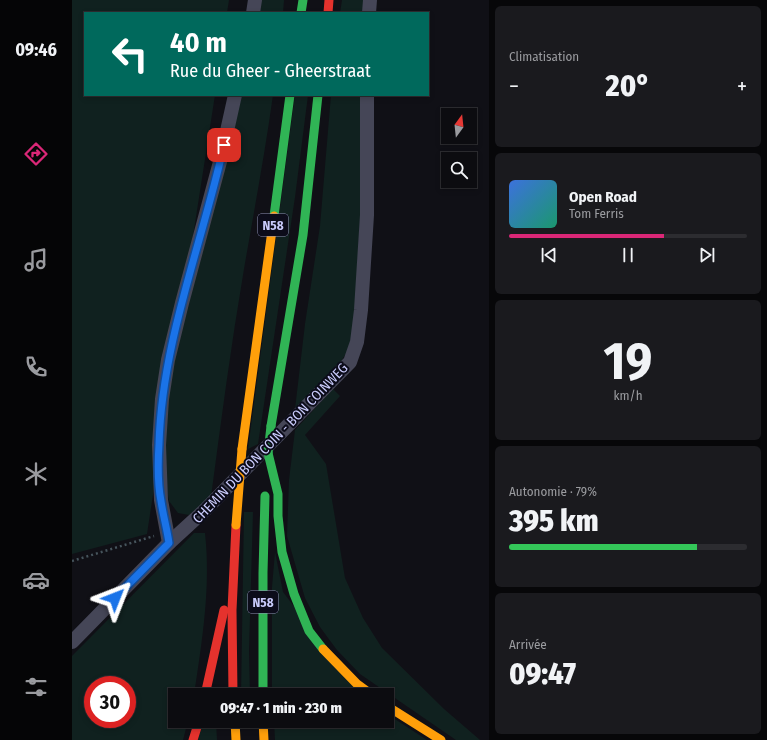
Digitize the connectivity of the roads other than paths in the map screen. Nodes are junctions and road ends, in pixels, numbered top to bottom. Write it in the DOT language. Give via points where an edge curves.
graph roads {
  1 [pos="255,0"];
  2 [pos="302,0"];
  3 [pos="329,0"];
  4 [pos="370,0"];
  5 [pos="252,12"];
  6 [pos="301,12"];
  7 [pos="328,12"];
  8 [pos="369,12"];
  9 [pos="235,96"];
  10 [pos="290,96"];
  11 [pos="318,96"];
  12 [pos="367,96"];
  13 [pos="268,453"];
  14 [pos="168,537"];
  15 [pos="233,570"];
  16 [pos="72,642"];
  17 [pos="207,688"];
  18 [pos="233,688"];
  19 [pos="263,688"];
  20 [pos="362,688"];
  21 [pos="394,710"];
  22 [pos="197,728"];
  23 [pos="235,728"];
  24 [pos="263,728"];
  25 [pos="193,740"];
  26 [pos="236,740"];
  27 [pos="264,740"];
  28 [pos="442,740"];
  1 -- 5 [label="street"];
  2 -- 6 [label="highway"];
  3 -- 7 [label="highway"];
  4 -- 8 [label="street"];
  9 -- 14 [label="street" via="221,158 180,310 163,391 159,444 161,500"];
  10 -- 15 [label="highway, N58, bridge" via="242,449"];
  11 -- 13 [label="highway, N58, bridge" via="303,234"];
  12 -- 14 [label="street, CHEMIN DU BON COIN - BON COINWEG" via="367,214 362,310 357,342 350,362 206,509"];
  13 -- 19 [label="highway, N58" via="264,509"];
  13 -- 20 [label="highway" via="278,494 282,552 294,594 309,632 326,654"];
  14 -- 16 [label="street, CHEMIN DU BON COIN - BON COINWEG"];
  15 -- 17 [label="highway"];
  15 -- 18 [label="highway, N58"];
  21 -- 28 [label="highway"];
  22 -- 25 [label="highway"];
  23 -- 26 [label="highway"];
  24 -- 27 [label="highway"];
}
